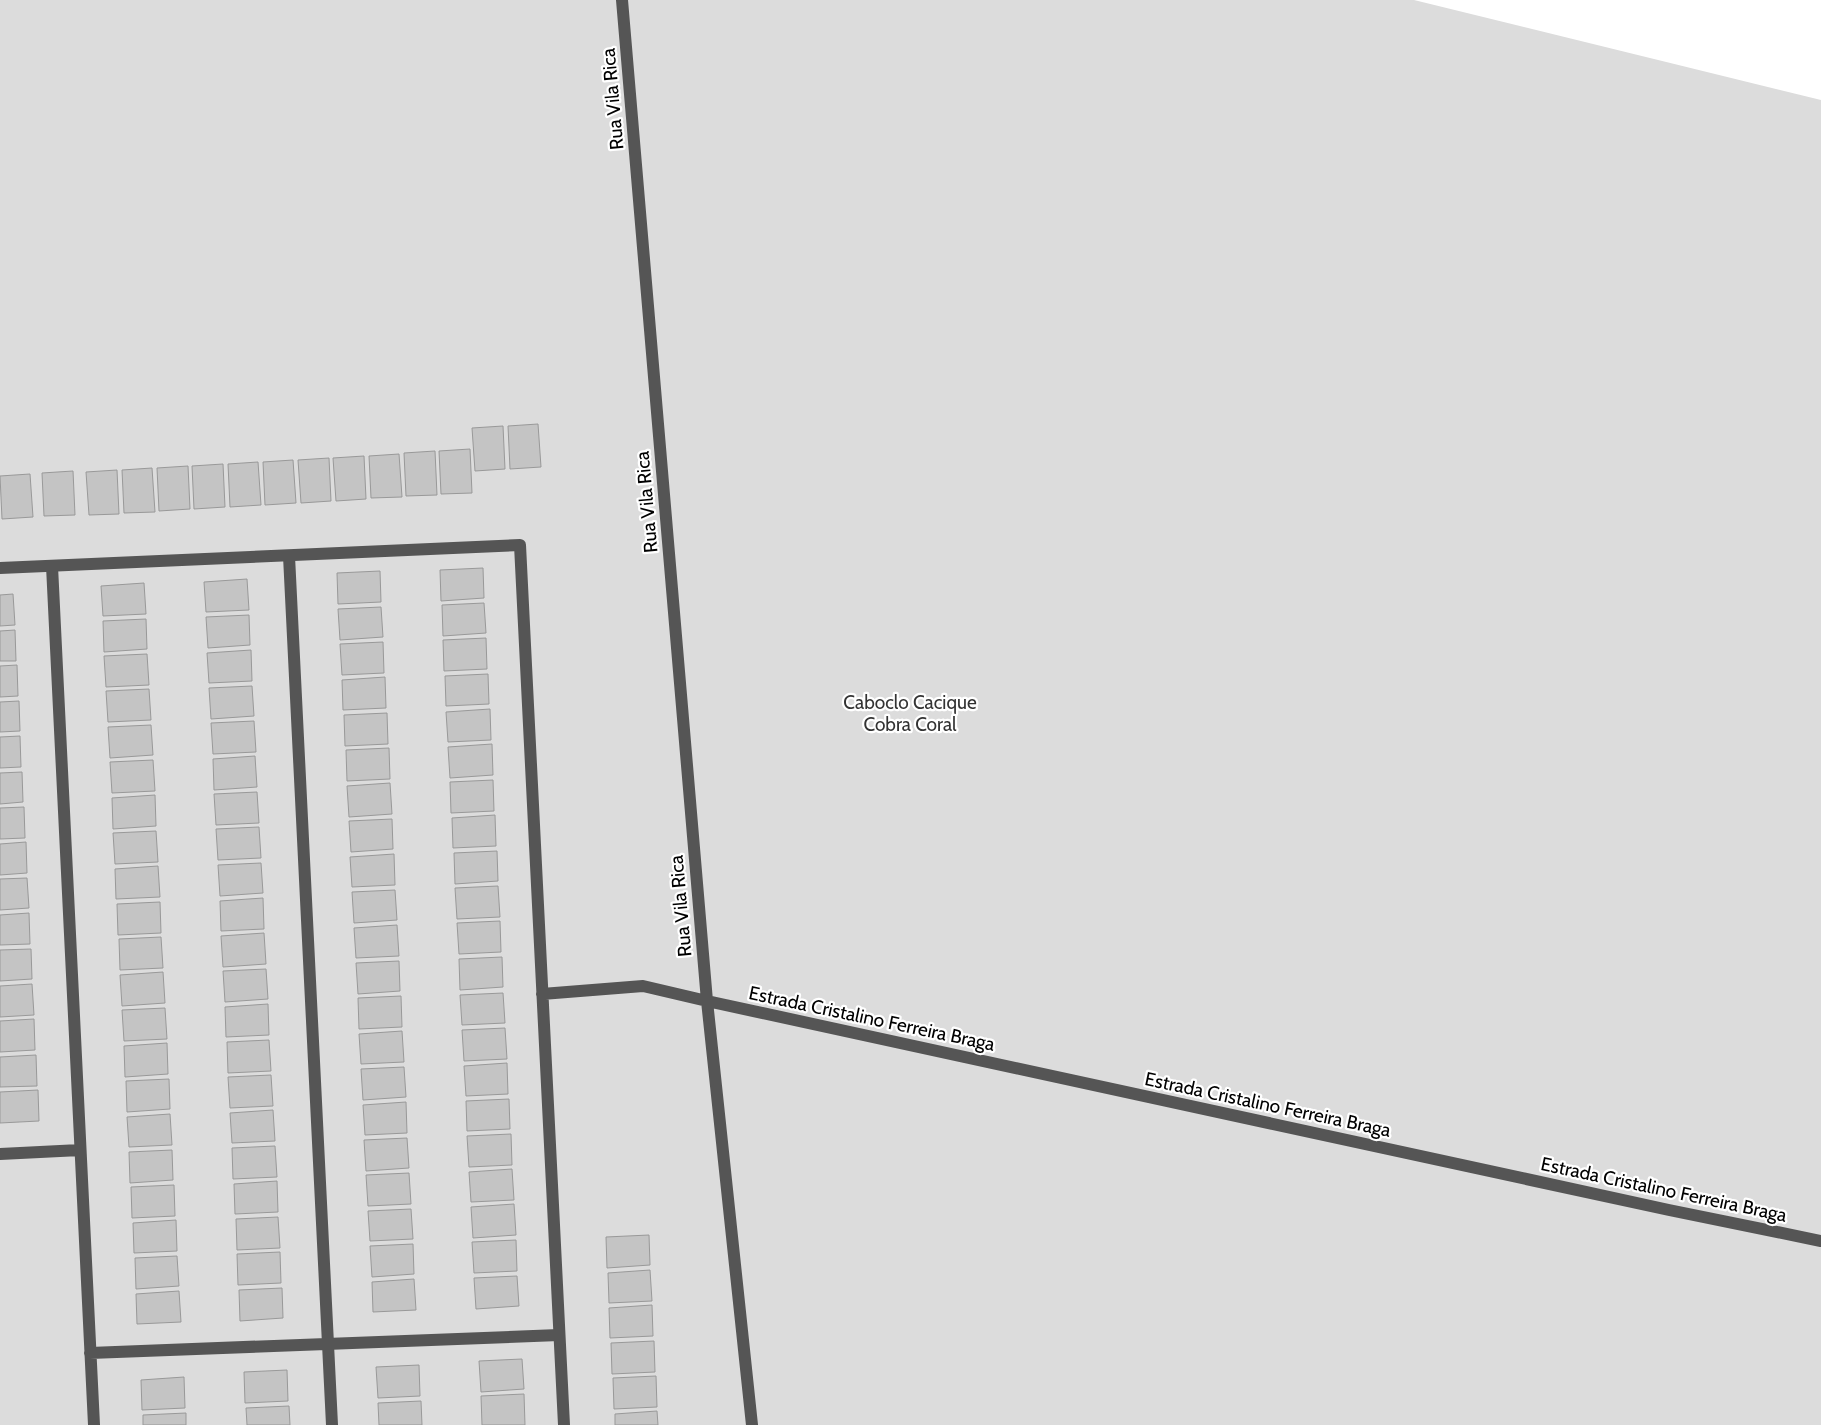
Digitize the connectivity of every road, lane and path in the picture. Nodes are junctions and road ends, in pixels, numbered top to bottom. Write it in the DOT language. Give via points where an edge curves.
graph roads {
  1 [pos="622,0"];
  2 [pos="289,556"];
  3 [pos="52,566"];
  4 [pos="0,568"];
  5 [pos="542,994"];
  6 [pos="707,1001"];
  7 [pos="80,1150"];
  8 [pos="0,1154"];
  9 [pos="1821,1241"];
  10 [pos="560,1334"];
  11 [pos="328,1344"];
  12 [pos="90,1353"];
  13 [pos="94,1425"];
  14 [pos="332,1425"];
  15 [pos="564,1425"];
  16 [pos="752,1425"];
  1 -- 6 [label="street, Rua Vila Rica"];
  2 -- 3 [label="street"];
  2 -- 5 [label="street" via="520,545"];
  2 -- 11 [label="street"];
  3 -- 4 [label="street"];
  3 -- 7 [label="street"];
  5 -- 6 [label="street, Estrada Cristalino Ferreira Braga" via="643,986"];
  5 -- 10 [label="street"];
  6 -- 9 [label="street, Estrada Cristalino Ferreira Braga"];
  6 -- 16 [label="street, Rua Vila Rica"];
  7 -- 8 [label="street"];
  7 -- 12 [label="street"];
  10 -- 11 [label="street"];
  10 -- 15 [label="street"];
  11 -- 12 [label="street"];
  11 -- 14 [label="street"];
  12 -- 13 [label="street"];
}
